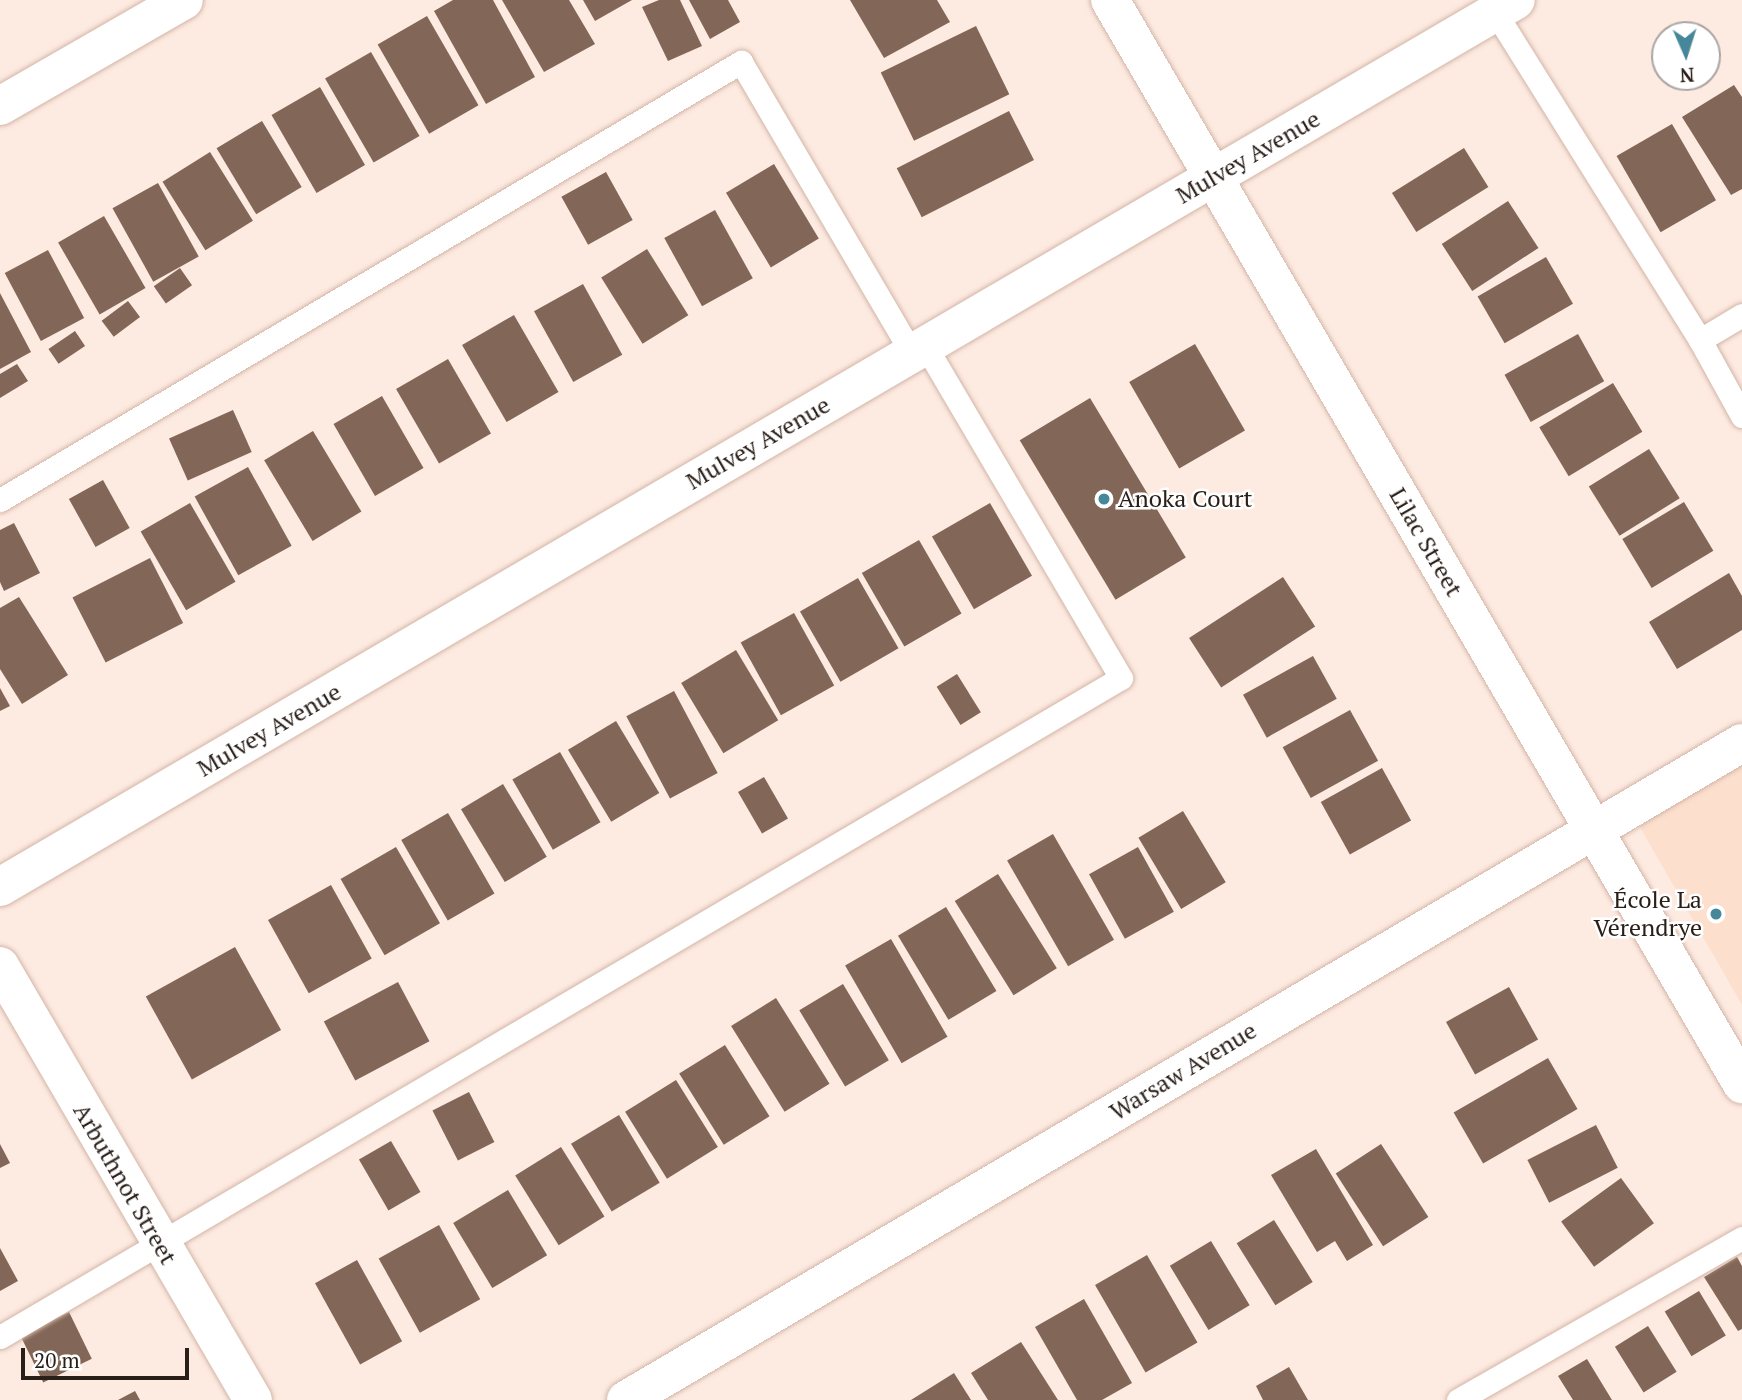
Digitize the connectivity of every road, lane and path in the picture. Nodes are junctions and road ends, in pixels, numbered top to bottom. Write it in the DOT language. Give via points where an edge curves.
graph roads {
  1 [pos="184,0"];
  2 [pos="1110,0"];
  3 [pos="1505,6"];
  4 [pos="0,106"];
  5 [pos="1214,177"];
  6 [pos="1742,315"];
  7 [pos="1700,340"];
  8 [pos="919,349"];
  9 [pos="1742,416"];
  10 [pos="0,499"];
  11 [pos="1742,743"];
  12 [pos="1593,828"];
  13 [pos="0,887"];
  14 [pos="0,966"];
  15 [pos="1742,1084"];
  16 [pos="1742,1238"];
  17 [pos="160,1245"];
  18 [pos="0,1336"];
  19 [pos="253,1400"];
  20 [pos="626,1400"];
  21 [pos="1458,1400"];
  1 -- 4 [label="street"];
  2 -- 5 [label="street, Lilac Street"];
  3 -- 5 [label="street, Mulvey Avenue"];
  3 -- 7 [label="lane"];
  5 -- 8 [label="street, Mulvey Avenue"];
  5 -- 12 [label="street, Lilac Street"];
  6 -- 7 [label="lane"];
  7 -- 9 [label="lane"];
  8 -- 10 [label="lane" via="741,62"];
  8 -- 13 [label="street, Mulvey Avenue"];
  8 -- 17 [label="lane" via="1121,678"];
  11 -- 12 [label="street, Warsaw Avenue"];
  12 -- 15 [label="street, Lilac Street"];
  12 -- 20 [label="street, Warsaw Avenue"];
  14 -- 17 [label="street, Arbuthnot Street"];
  16 -- 21 [label="lane"];
  17 -- 18 [label="lane"];
  17 -- 19 [label="street, Arbuthnot Street"];
}
